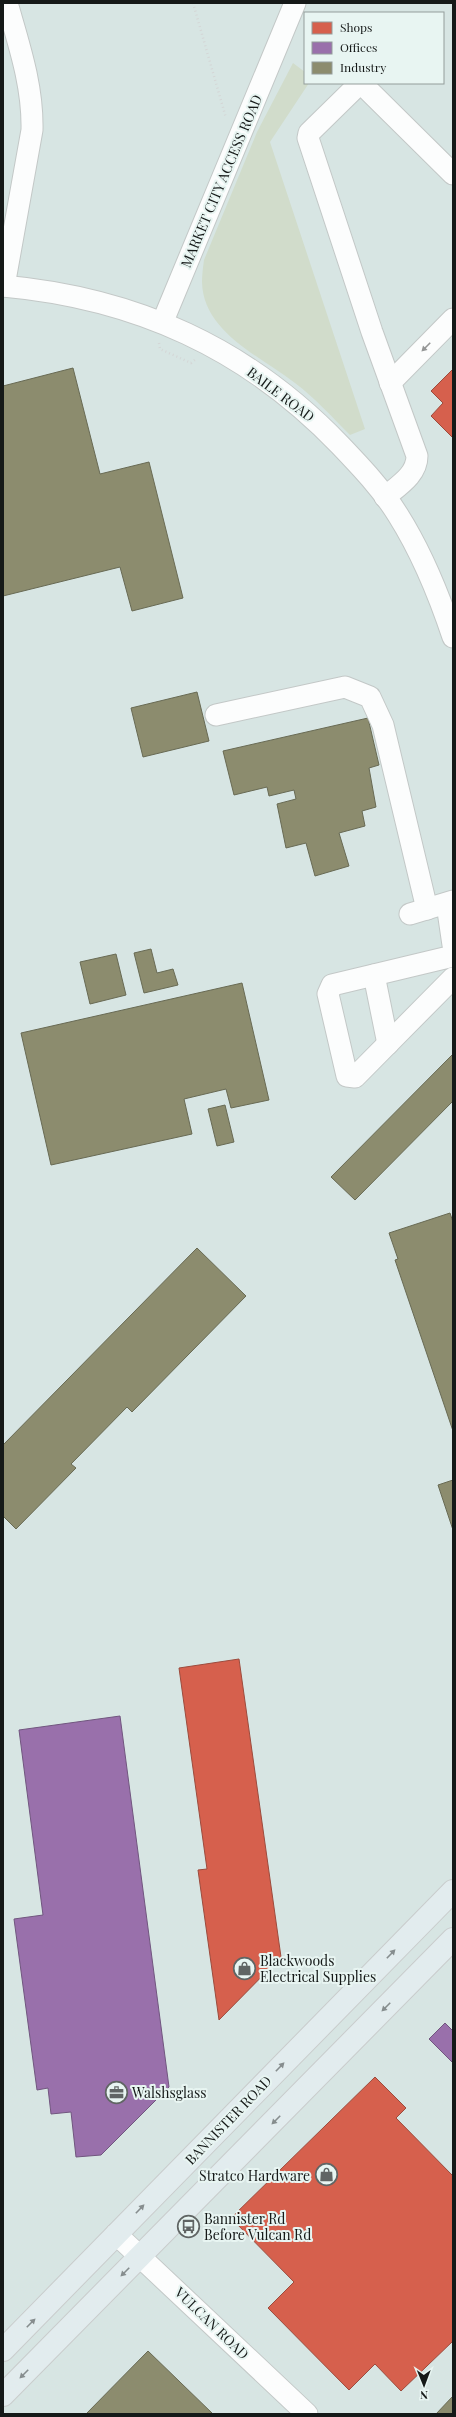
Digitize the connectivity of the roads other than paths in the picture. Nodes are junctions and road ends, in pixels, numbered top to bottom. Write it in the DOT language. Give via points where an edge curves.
graph roads {
  1 [pos="7,3"];
  2 [pos="295,3"];
  3 [pos="359,84"];
  4 [pos="361,84"];
  5 [pos="453,174"];
  6 [pos="3,286"];
  7 [pos="453,319"];
  8 [pos="161,331"];
  9 [pos="390,383"];
  10 [pos="385,497"];
  11 [pos="453,637"];
  12 [pos="216,714"];
  13 [pos="450,902"];
  14 [pos="453,945"];
  15 [pos="453,956"];
  16 [pos="374,975"];
  17 [pos="453,978"];
  18 [pos="388,1044"];
  19 [pos="453,1891"];
  20 [pos="453,1939"];
  21 [pos="116,2234"];
  22 [pos="141,2256"];
  23 [pos="3,2350"];
  24 [pos="3,2395"];
  25 [pos="307,2414"];
  1 -- 6 [label="street" via="29,81 32,130"];
  2 -- 8 [label="street, MARKET CITY ACCESS ROAD"];
  3 -- 9 [label="street" via="309,133 308,138"];
  4 -- 5 [label="street"];
  6 -- 8 [label="street, BAILE ROAD" via="106,303"];
  7 -- 9 [label="street, one-way"];
  8 -- 10 [label="street, BAILE ROAD" via="222,351 276,386 318,422 370,476"];
  9 -- 10 [label="street" via="417,456 417,464 413,473"];
  10 -- 11 [label="street, BAILE ROAD" via="398,514 422,558"];
  12 -- 13 [label="street" via="336,687 357,690 370,697 383,725 418,912"];
  13 -- 14 [label="street"];
  15 -- 16 [label="street"];
  16 -- 18 [label="street"];
  16 -- 18 [label="street" via="332,985 329,989 347,1076 355,1078"];
  17 -- 18 [label="street"];
  21 -- 19 [label="main road, BANNISTER ROAD, one-way"];
  20 -- 22 [label="main road, one-way"];
  21 -- 22 [label="street, VULCAN ROAD"];
  23 -- 21 [label="main road, BANNISTER ROAD, one-way"];
  22 -- 24 [label="main road, one-way"];
  22 -- 25 [label="street, VULCAN ROAD"];
}
